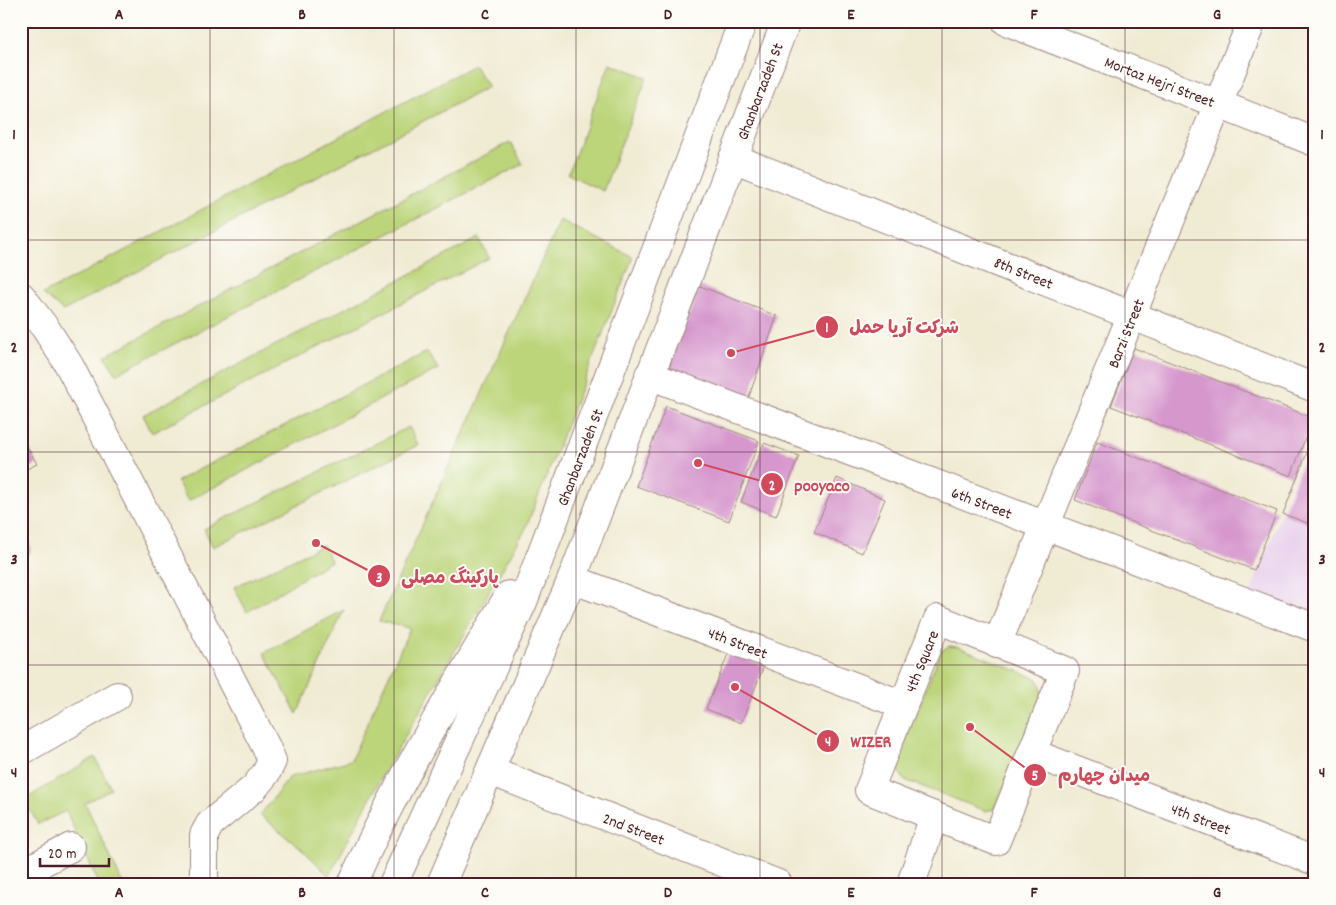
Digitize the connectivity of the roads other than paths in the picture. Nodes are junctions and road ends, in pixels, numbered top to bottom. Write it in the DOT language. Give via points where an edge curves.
graph roads {
  1 [pos="743,21"];
  2 [pos="786,21"];
  3 [pos="1006,21"];
  4 [pos="1252,21"];
  5 [pos="1218,104"];
  6 [pos="1315,142"];
  7 [pos="733,158"];
  8 [pos="21,296"];
  9 [pos="1132,315"];
  10 [pos="649,375"];
  11 [pos="1315,388"];
  12 [pos="562,503"];
  13 [pos="1045,526"];
  14 [pos="572,579"];
  15 [pos="1315,628"];
  16 [pos="997,644"];
  17 [pos="117,696"];
  18 [pos="903,705"];
  19 [pos="21,751"];
  20 [pos="1032,753"];
  21 [pos="490,771"];
  22 [pos="934,816"];
  23 [pos="71,848"];
  24 [pos="1315,861"];
  25 [pos="21,874"];
  26 [pos="200,882"];
  27 [pos="352,884"];
  28 [pos="393,884"];
  29 [pos="441,884"];
  30 [pos="778,884"];
  31 [pos="911,884"];
  1 -- 12 [label="street, Ghanbarzadeh St"];
  2 -- 7 [label="street, Ghanbarzadeh St"];
  3 -- 5 [label="street, Mortaz Hejri Street"];
  4 -- 5 [label="street, Barzi Street"];
  5 -- 6 [label="street, Mortaz Hejri Street"];
  5 -- 9 [label="street, Barzi Street"];
  7 -- 9 [label="street, 8th Street"];
  7 -- 10 [label="street, Ghanbarzadeh St"];
  8 -- 26 [label="street" via="69,365 272,761 254,788 210,824 204,836"];
  9 -- 11 [label="street, 8th Street"];
  9 -- 13 [label="street, Barzi Street"];
  10 -- 13 [label="street, 6th Street"];
  10 -- 14 [label="street, Ghanbarzadeh St"];
  12 -- 27 [label="street" via="391,800"];
  12 -- 28 [label="street, Ghanbarzadeh St" via="523,602"];
  13 -- 15 [label="street, 6th Street"];
  13 -- 16 [label="street, Barzi Street"];
  14 -- 18 [label="street, 4th Street"];
  14 -- 21 [label="street, Ghanbarzadeh St"];
  16 -- 18 [label="street, 4th Square" via="938,619"];
  16 -- 20 [label="street, 4th Square" via="1065,671"];
  17 -- 19 [label="street"];
  18 -- 22 [label="street, 4th Square" via="869,790"];
  20 -- 22 [label="street, 4th Square" via="996,841"];
  20 -- 24 [label="street, 4th Street"];
  21 -- 29 [label="street, Ghanbarzadeh St"];
  21 -- 30 [label="street, 2nd Street"];
  22 -- 31 [label="street"];
  23 -- 25 [label="street"];
}
